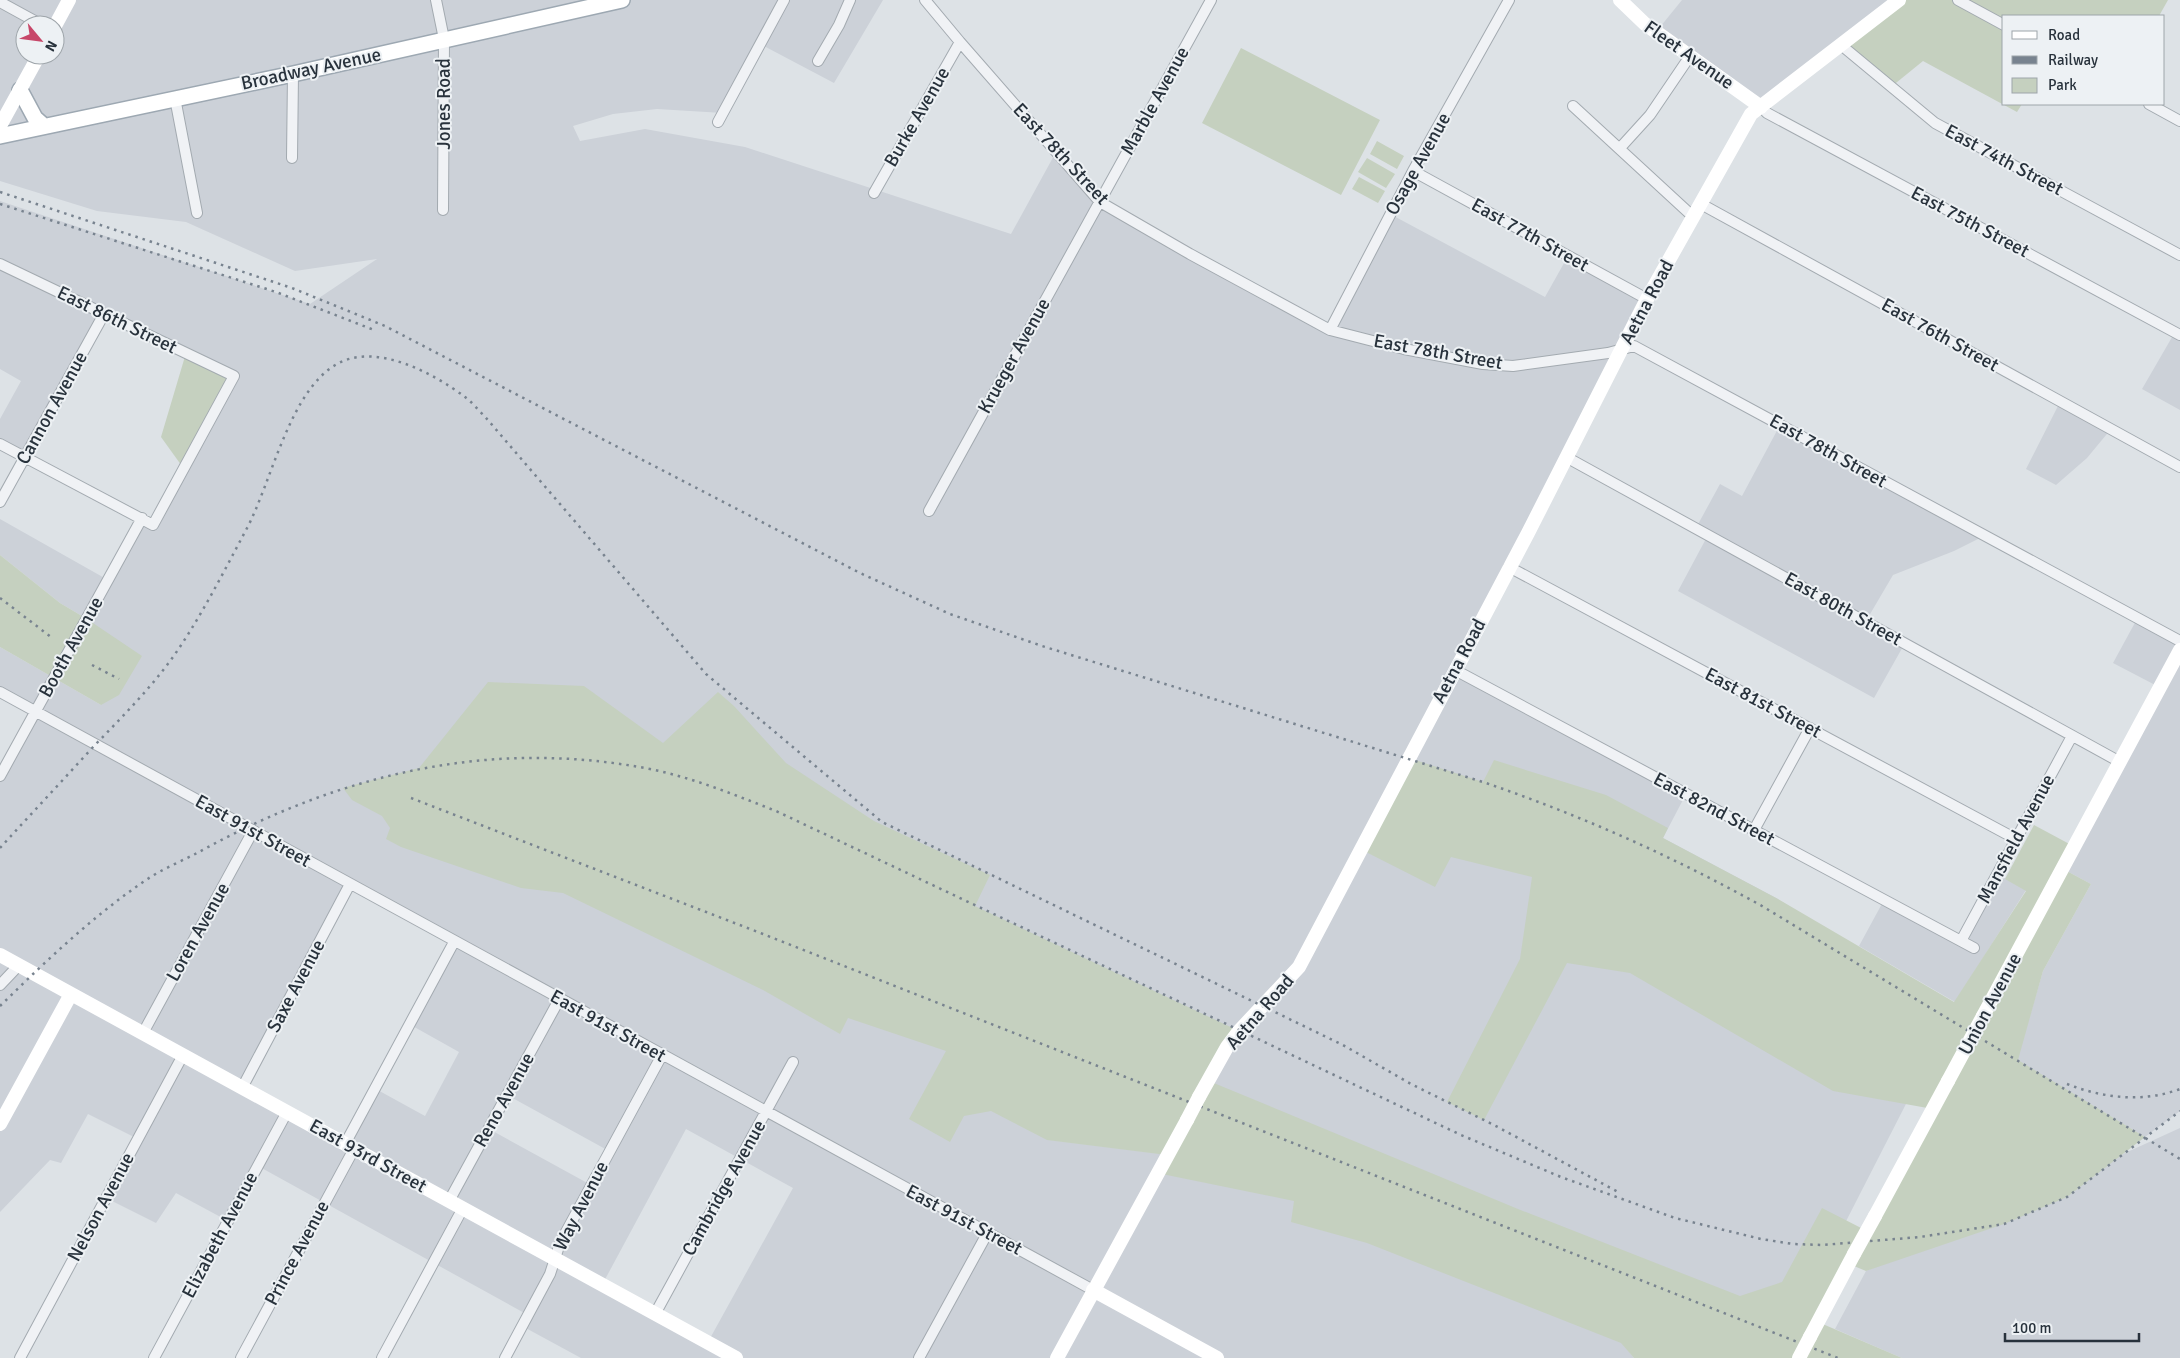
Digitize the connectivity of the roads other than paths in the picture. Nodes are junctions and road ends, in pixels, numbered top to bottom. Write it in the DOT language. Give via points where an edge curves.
graph roads {
  1 [pos="70,0"];
  2 [pos="436,0"];
  3 [pos="622,0"];
  4 [pos="784,0"];
  5 [pos="850,0"];
  6 [pos="925,0"];
  7 [pos="1211,0"];
  8 [pos="1509,0"];
  9 [pos="1620,0"];
  10 [pos="1899,0"];
  11 [pos="1958,0"];
  12 [pos="0,2"];
  13 [pos="24,15"];
  14 [pos="61,15"];
  15 [pos="2002,24"];
  16 [pos="444,39"];
  17 [pos="960,42"];
  18 [pos="1842,46"];
  19 [pos="1690,56"];
  20 [pos="818,61"];
  21 [pos="34,65"];
  22 [pos="292,74"];
  23 [pos="20,90"];
  24 [pos="175,98"];
  25 [pos="2151,105"];
  26 [pos="1573,106"];
  27 [pos="1761,107"];
  28 [pos="4,111"];
  29 [pos="2180,121"];
  30 [pos="718,122"];
  31 [pos="0,126"];
  32 [pos="44,126"];
  33 [pos="0,136"];
  34 [pos="1620,148"];
  35 [pos="292,158"];
  36 [pos="1413,172"];
  37 [pos="874,193"];
  38 [pos="1100,202"];
  39 [pos="443,210"];
  40 [pos="1698,210"];
  41 [pos="197,213"];
  42 [pos="2180,255"];
  43 [pos="0,264"];
  44 [pos="1647,299"];
  45 [pos="104,314"];
  46 [pos="1330,330"];
  47 [pos="2180,335"];
  48 [pos="1623,347"];
  49 [pos="0,444"];
  50 [pos="25,457"];
  51 [pos="1566,457"];
  52 [pos="2180,467"];
  53 [pos="0,502"];
  54 [pos="929,511"];
  55 [pos="142,518"];
  56 [pos="1509,567"];
  57 [pos="2180,641"];
  58 [pos="2180,650"];
  59 [pos="1455,670"];
  60 [pos="0,692"];
  61 [pos="35,712"];
  62 [pos="1810,728"];
  63 [pos="2072,736"];
  64 [pos="2120,762"];
  65 [pos="0,776"];
  66 [pos="1754,830"];
  67 [pos="253,831"];
  68 [pos="2016,839"];
  69 [pos="350,884"];
  70 [pos="1961,941"];
  71 [pos="454,942"];
  72 [pos="1974,948"];
  73 [pos="0,955"];
  74 [pos="19,965"];
  75 [pos="0,985"];
  76 [pos="71,994"];
  77 [pos="560,998"];
  78 [pos="143,1033"];
  79 [pos="183,1055"];
  80 [pos="662,1055"];
  81 [pos="793,1062"];
  82 [pos="242,1088"];
  83 [pos="287,1112"];
  84 [pos="765,1113"];
  85 [pos="0,1124"];
  86 [pos="349,1146"];
  87 [pos="449,1201"];
  88 [pos="463,1208"];
  89 [pos="988,1232"];
  90 [pos="554,1258"];
  91 [pos="1093,1290"];
  92 [pos="655,1314"];
  93 [pos="20,1358"];
  94 [pos="154,1358"];
  95 [pos="241,1358"];
  96 [pos="382,1358"];
  97 [pos="505,1358"];
  98 [pos="736,1358"];
  99 [pos="918,1358"];
  100 [pos="1057,1358"];
  101 [pos="1217,1358"];
  102 [pos="1799,1358"];
  1 -- 14 [label="street"];
  2 -- 16 [label="street, Jones Road"];
  3 -- 16 [label="main road, Broadway Avenue"];
  4 -- 30 [label="street"];
  5 -- 20 [label="street"];
  6 -- 17 [label="street, East 78th Street"];
  7 -- 38 [label="street, Marble Avenue"];
  8 -- 36 [label="street, Osage Avenue"];
  9 -- 19 [label="street, Fleet Avenue" via="1645,24"];
  10 -- 18 [label="street, Aetna Road"];
  11 -- 15 [label="street"];
  12 -- 13 [label="street"];
  16 -- 22 [label="main road, Broadway Avenue"];
  16 -- 39 [label="street, Jones Road"];
  17 -- 37 [label="street, Burke Avenue"];
  17 -- 38 [label="street, East 78th Street"];
  18 -- 27 [label="street, Aetna Road"];
  18 -- 42 [label="street, East 74th Street" via="1935,123"];
  19 -- 27 [label="street, Fleet Avenue"];
  19 -- 34 [label="street" via="1650,115"];
  21 -- 23 [label="street"];
  22 -- 24 [label="main road, Broadway Avenue"];
  22 -- 35 [label="street"];
  23 -- 28 [label="street"];
  23 -- 32 [label="main road" via="34,118"];
  24 -- 32 [label="main road, Broadway Avenue"];
  24 -- 41 [label="street"];
  25 -- 29 [label="street"];
  26 -- 34 [label="street, East 76th Street"];
  27 -- 40 [label="street, Aetna Road" via="1752,114"];
  27 -- 47 [label="street, East 75th Street"];
  28 -- 31 [label="street"];
  32 -- 33 [label="main road, Broadway Avenue"];
  34 -- 40 [label="street, East 76th Street" via="1688,212"];
  36 -- 44 [label="street, East 77th Street"];
  36 -- 46 [label="street, Osage Avenue"];
  38 -- 46 [label="street, East 78th Street"];
  38 -- 54 [label="street, Krueger Avenue"];
  40 -- 44 [label="street, Aetna Road"];
  40 -- 52 [label="street, East 76th Street"];
  43 -- 45 [label="street, East 86th Street"];
  44 -- 48 [label="street, Aetna Road"];
  45 -- 50 [label="street, Cannon Avenue"];
  45 -- 55 [label="street, East 86th Street" via="234,376 154,525"];
  46 -- 48 [label="street, East 78th Street" via="1404,349 1483,364 1513,366 1608,353"];
  48 -- 51 [label="street, Aetna Road"];
  48 -- 57 [label="street, East 78th Street" via="1634,346"];
  49 -- 50 [label="street"];
  50 -- 53 [label="street, Cannon Avenue"];
  50 -- 55 [label="street"];
  51 -- 56 [label="street, Aetna Road"];
  51 -- 63 [label="street, East 80th Street"];
  55 -- 61 [label="street, Booth Avenue"];
  56 -- 59 [label="street, Aetna Road"];
  56 -- 62 [label="street, East 81st Street"];
  58 -- 64 [label="street, Union Avenue"];
  59 -- 66 [label="street, East 82nd Street"];
  59 -- 91 [label="street, Aetna Road, bridge" via="1299,967 1227,1048"];
  60 -- 61 [label="street, East 91st Street"];
  61 -- 65 [label="street, Booth Avenue"];
  61 -- 67 [label="street, East 91st Street"];
  62 -- 66 [label="street"];
  62 -- 68 [label="street, East 81st Street"];
  63 -- 64 [label="street, East 80th Street"];
  63 -- 68 [label="street, Mansfield Avenue"];
  64 -- 102 [label="street, Union Avenue, bridge"];
  66 -- 70 [label="street, East 82nd Street"];
  67 -- 69 [label="street, East 91st Street"];
  67 -- 78 [label="street, Loren Avenue"];
  68 -- 70 [label="street, Mansfield Avenue"];
  69 -- 71 [label="street, East 91st Street"];
  69 -- 82 [label="street, Saxe Avenue"];
  70 -- 72 [label="street, East 82nd Street"];
  71 -- 77 [label="street, East 91st Street"];
  71 -- 86 [label="street, Prince Avenue"];
  73 -- 74 [label="street, East 93rd Street"];
  74 -- 75 [label="street"];
  74 -- 76 [label="street, East 93rd Street"];
  76 -- 78 [label="street, East 93rd Street"];
  76 -- 85 [label="street"];
  77 -- 80 [label="street, East 91st Street"];
  77 -- 87 [label="street, Reno Avenue"];
  78 -- 79 [label="street, East 93rd Street"];
  79 -- 82 [label="street, East 93rd Street"];
  79 -- 93 [label="street, Nelson Avenue"];
  80 -- 84 [label="street, East 91st Street"];
  80 -- 90 [label="street, Way Avenue"];
  81 -- 84 [label="street, Cambridge Avenue"];
  82 -- 83 [label="street, East 93rd Street"];
  83 -- 86 [label="street, East 93rd Street"];
  83 -- 94 [label="street, Elizabeth Avenue"];
  84 -- 89 [label="street, East 91st Street"];
  84 -- 92 [label="street, Cambridge Avenue"];
  86 -- 87 [label="street, East 93rd Street"];
  86 -- 95 [label="street, Prince Avenue"];
  87 -- 88 [label="street, East 93rd Street"];
  88 -- 90 [label="street, East 93rd Street"];
  88 -- 96 [label="street"];
  89 -- 91 [label="street, East 91st Street"];
  89 -- 99 [label="street"];
  90 -- 92 [label="street, East 93rd Street"];
  90 -- 97 [label="street, Way Avenue" via="550,1274"];
  91 -- 100 [label="street, Aetna Road"];
  91 -- 101 [label="street, East 91st Street"];
  92 -- 98 [label="street, East 93rd Street"];
}
